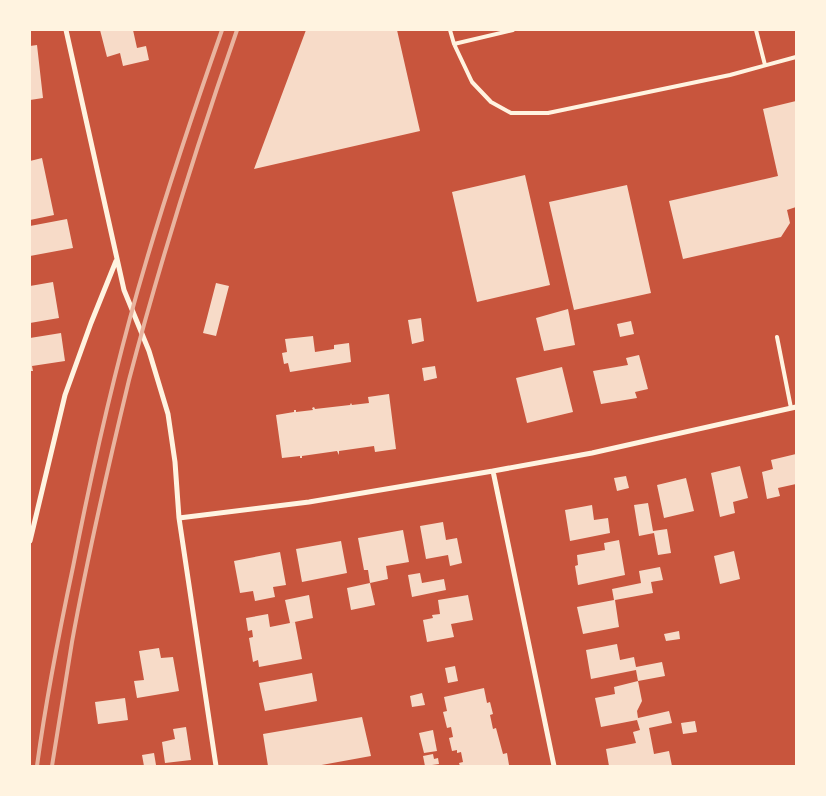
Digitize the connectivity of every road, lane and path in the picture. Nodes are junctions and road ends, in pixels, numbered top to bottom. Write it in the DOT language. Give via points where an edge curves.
graph roads {
  1 [pos="66,30"];
  2 [pos="450,30"];
  3 [pos="513,30"];
  4 [pos="756,30"];
  5 [pos="454,44"];
  6 [pos="796,57"];
  7 [pos="765,65"];
  8 [pos="117,260"];
  9 [pos="777,336"];
  10 [pos="794,408"];
  11 [pos="494,471"];
  12 [pos="179,518"];
  13 [pos="30,541"];
  14 [pos="216,766"];
  15 [pos="554,766"];
  1 -- 8 [label="street"];
  2 -- 5 [label="lane"];
  3 -- 5 [label="lane"];
  4 -- 7 [label="lane"];
  5 -- 7 [label="lane" via="472,82 491,102 511,113 548,113"];
  6 -- 7 [label="lane"];
  8 -- 12 [label="street" via="124,290 149,351 168,414"];
  8 -- 13 [label="street" via="65,395"];
  9 -- 10 [label="lane"];
  10 -- 11 [label="street"];
  11 -- 12 [label="street" via="309,502"];
  11 -- 15 [label="street"];
  12 -- 14 [label="street"];
}
